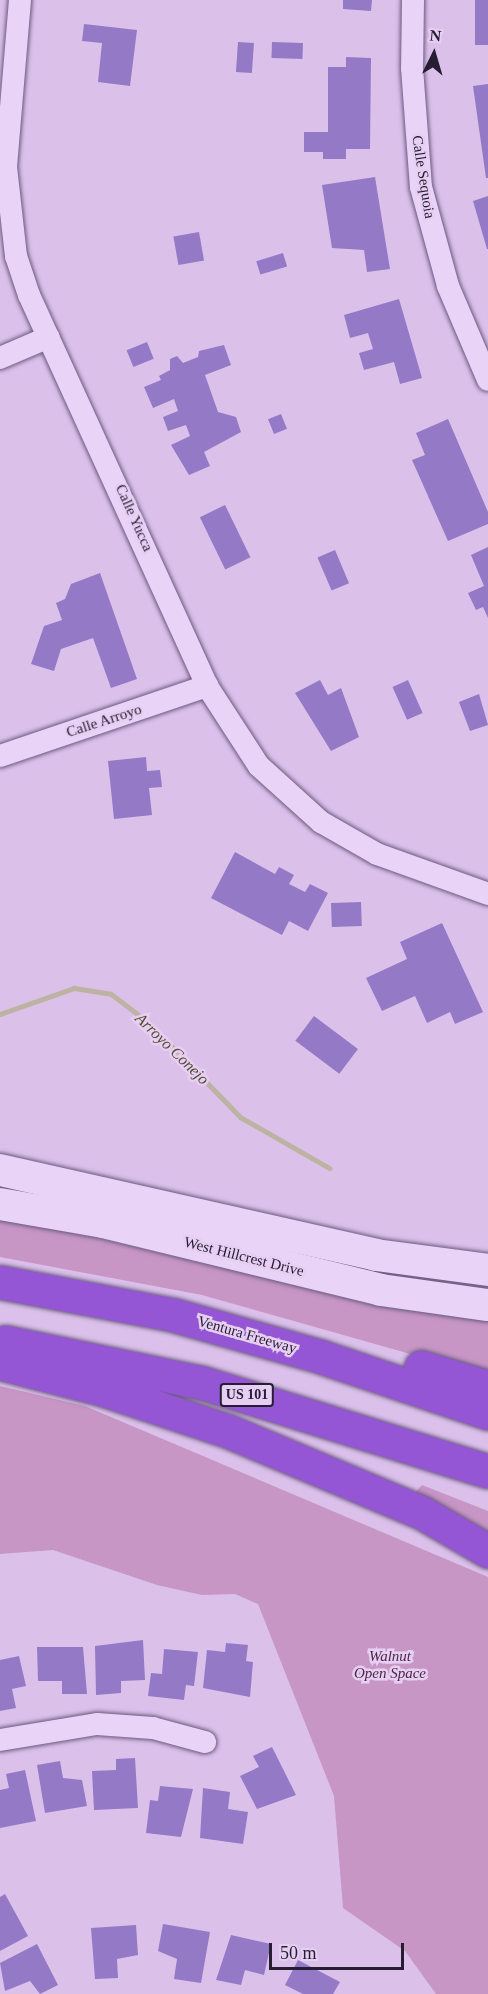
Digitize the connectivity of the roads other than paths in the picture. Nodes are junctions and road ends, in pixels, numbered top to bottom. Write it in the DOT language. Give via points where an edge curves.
graph roads {
  1 [pos="20,0"];
  2 [pos="413,0"];
  3 [pos="48,337"];
  4 [pos="0,358"];
  5 [pos="488,380"];
  6 [pos="207,686"];
  7 [pos="0,756"];
  8 [pos="488,894"];
  9 [pos="0,1170"];
  10 [pos="0,1204"];
  11 [pos="488,1270"];
  12 [pos="0,1282"];
  13 [pos="488,1305"];
  14 [pos="174,1315"];
  15 [pos="0,1341"];
  16 [pos="0,1363"];
  17 [pos="488,1387"];
  18 [pos="488,1413"];
  19 [pos="488,1471"];
  20 [pos="488,1551"];
  21 [pos="0,1740"];
  22 [pos="205,1743"];
  1 -- 3 [label="street, Calle Yucca" via="7,205 16,256"];
  2 -- 5 [label="street, Calle Sequoia" via="412,68 422,187 448,286"];
  3 -- 4 [label="street"];
  3 -- 6 [label="street, Calle Yucca"];
  6 -- 7 [label="street, Calle Arroyo"];
  6 -- 8 [label="street, Calle Yucca" via="259,766 321,822 377,854"];
  9 -- 11 [label="main road" via="385,1257"];
  10 -- 13 [label="main road, West Hillcrest Drive" via="103,1222 381,1290"];
  12 -- 14 [label="highway, Ventura Freeway"];
  14 -- 17 [label="highway" via="315,1340"];
  14 -- 18 [label="highway, Ventura Freeway" via="322,1357"];
  15 -- 19 [label="highway, US 101" via="203,1383"];
  16 -- 20 [label="highway" via="105,1390 228,1431 421,1512"];
  21 -- 22 [label="street" via="97,1724 153,1728"];
}
